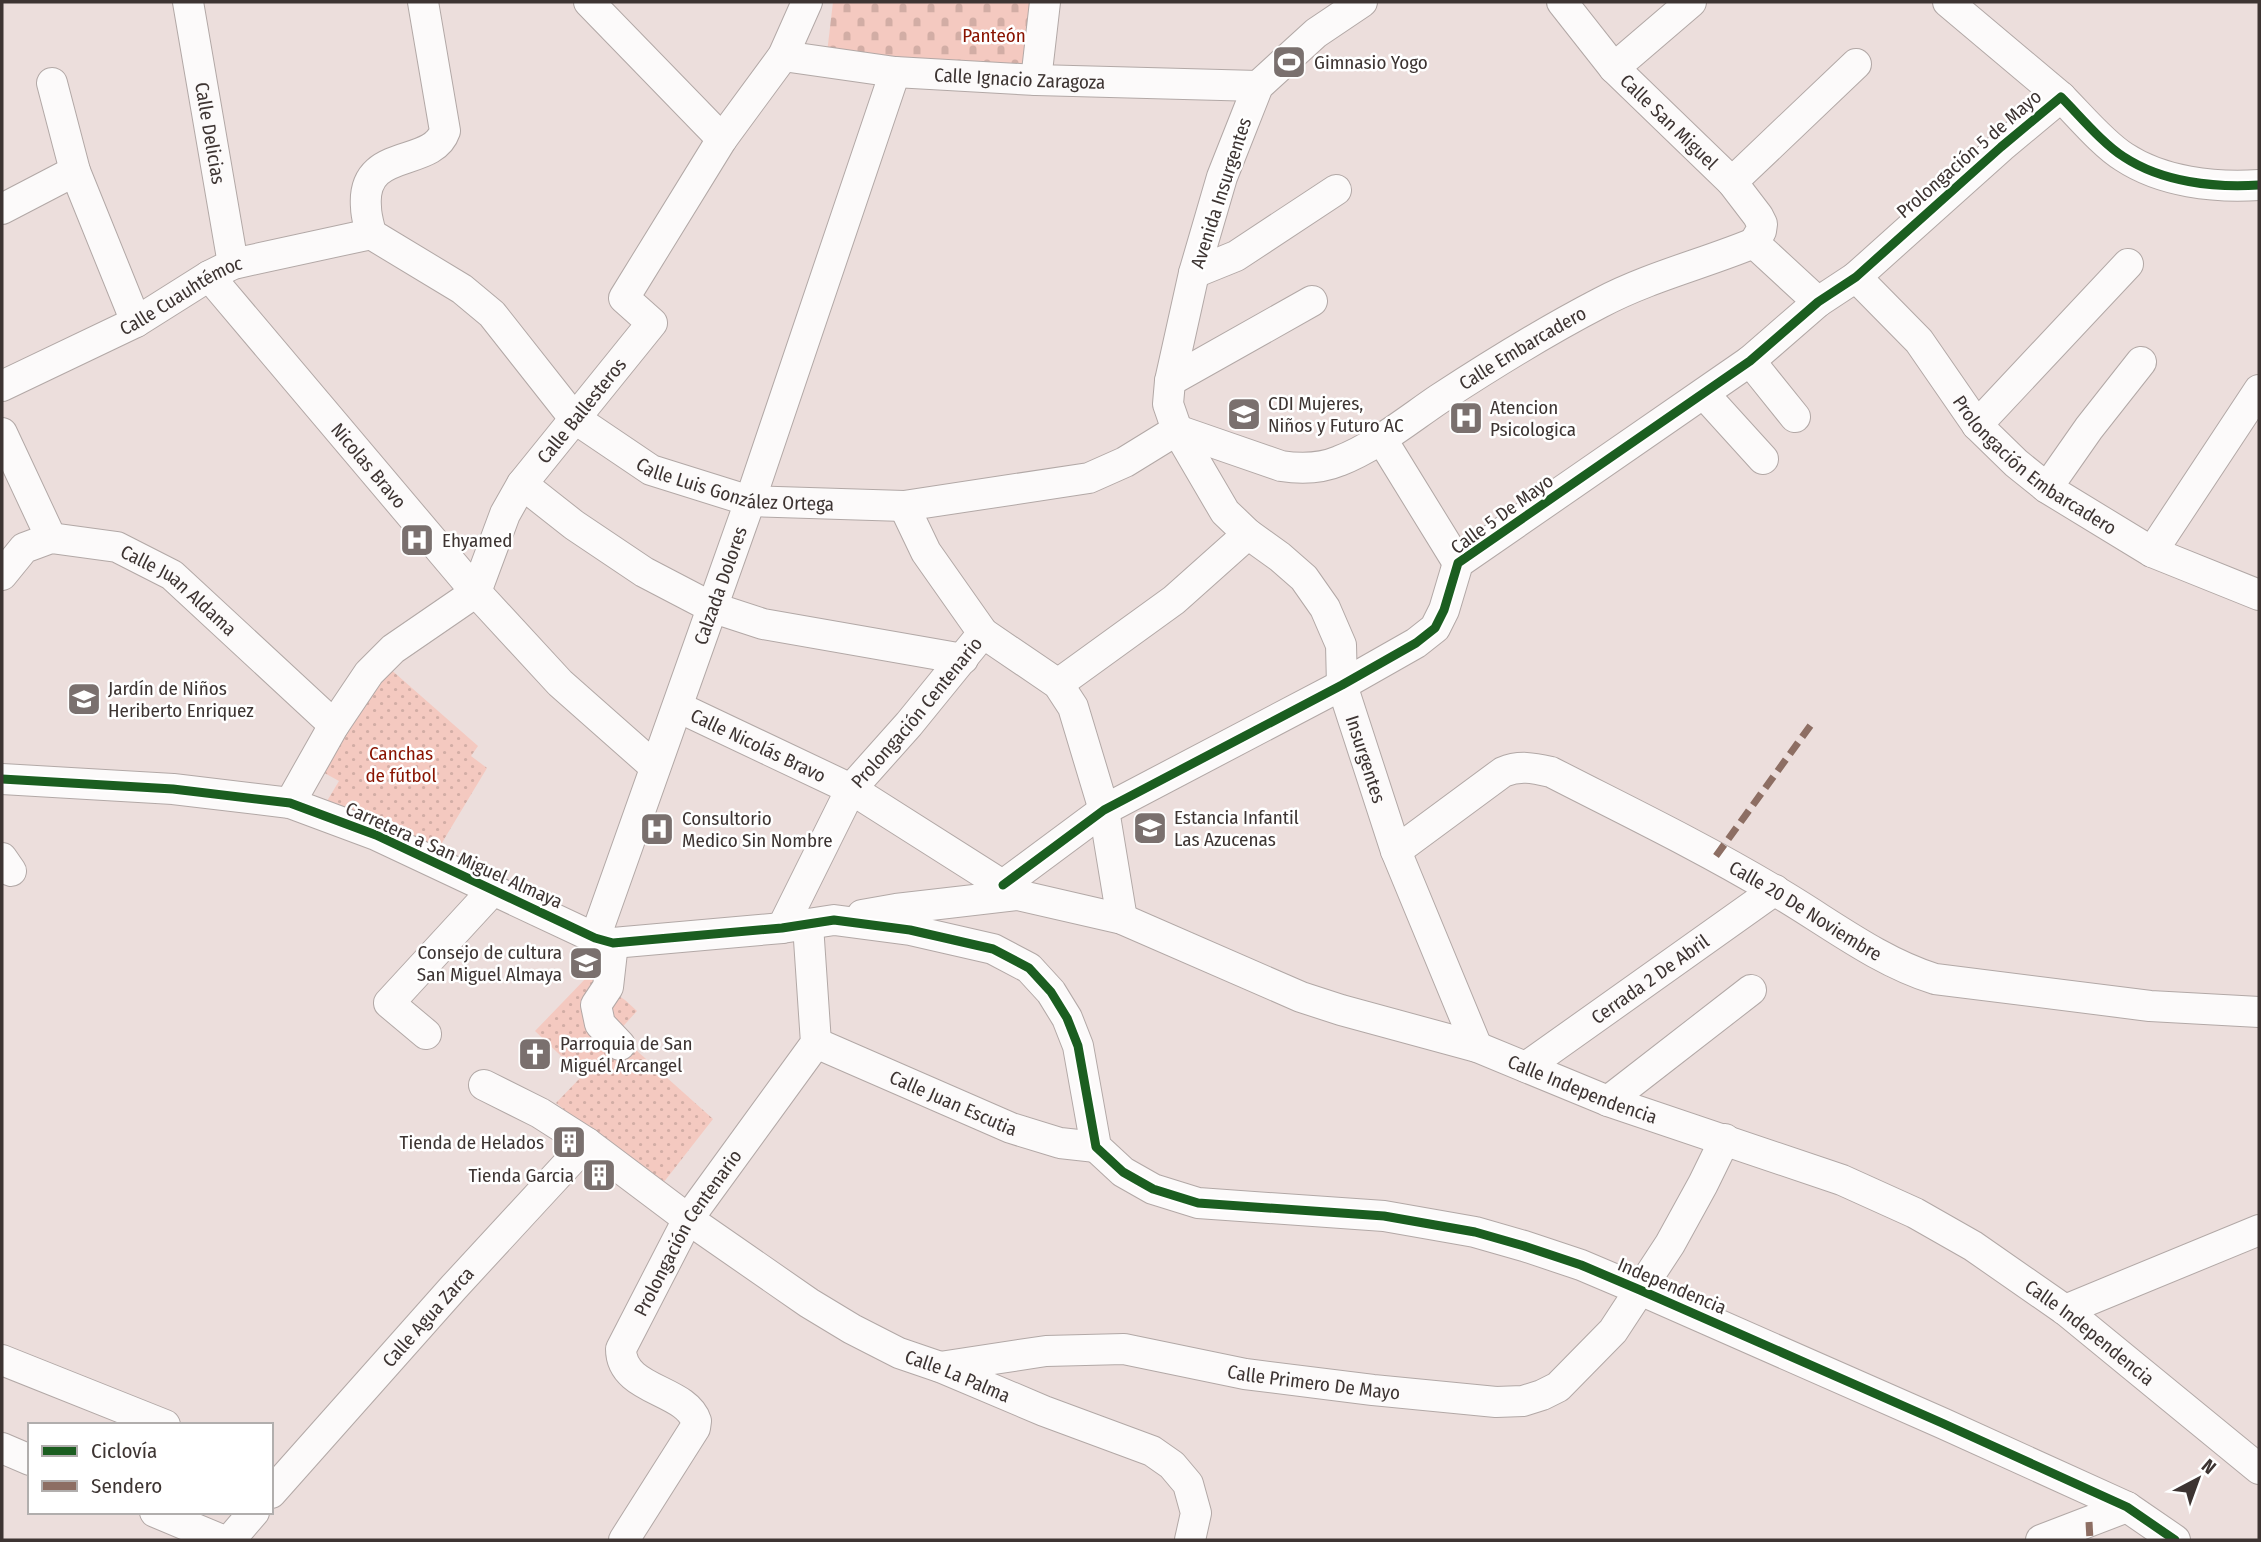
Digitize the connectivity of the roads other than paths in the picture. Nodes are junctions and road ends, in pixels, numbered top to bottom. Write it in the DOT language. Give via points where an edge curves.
graph roads {
  1 [pos="188,2"];
  2 [pos="423,2"];
  3 [pos="589,2"];
  4 [pos="807,2"];
  5 [pos="1045,2"];
  6 [pos="1362,2"];
  7 [pos="1563,2"];
  8 [pos="1691,2"];
  9 [pos="1948,2"];
  10 [pos="783,57"];
  11 [pos="1856,64"];
  12 [pos="1614,68"];
  13 [pos="895,72"];
  14 [pos="1036,80"];
  15 [pos="52,83"];
  16 [pos="1258,86"];
  17 [pos="2061,97"];
  18 [pos="722,139"];
  19 [pos="75,171"];
  20 [pos="1732,182"];
  21 [pos="2258,184"];
  22 [pos="1336,190"];
  23 [pos="2,209"];
  24 [pos="371,234"];
  25 [pos="1754,243"];
  26 [pos="2128,264"];
  27 [pos="221,270"];
  28 [pos="1194,273"];
  29 [pos="1856,277"];
  30 [pos="1312,301"];
  31 [pos="1818,302"];
  32 [pos="136,322"];
  33 [pos="1749,361"];
  34 [pos="2141,362"];
  35 [pos="1170,381"];
  36 [pos="2,386"];
  37 [pos="2259,390"];
  38 [pos="1704,394"];
  39 [pos="1795,417"];
  40 [pos="573,418"];
  41 [pos="1977,425"];
  42 [pos="1177,430"];
  43 [pos="2,433"];
  44 [pos="1381,438"];
  45 [pos="1763,459"];
  46 [pos="522,484"];
  47 [pos="2047,488"];
  48 [pos="750,501"];
  49 [pos="904,506"];
  50 [pos="1248,534"];
  51 [pos="51,538"];
  52 [pos="2152,552"];
  53 [pos="1458,563"];
  54 [pos="2,575"];
  55 [pos="476,592"];
  56 [pos="2259,595"];
  57 [pos="711,607"];
  58 [pos="984,633"];
  59 [pos="963,659"];
  60 [pos="1058,684"];
  61 [pos="1342,685"];
  62 [pos="678,707"];
  63 [pos="334,725"];
  64 [pos="655,767"];
  65 [pos="2,779"];
  66 [pos="851,789"];
  67 [pos="290,803"];
  68 [pos="1104,810"];
  69 [pos="1396,851"];
  70 [pos="493,890"];
  71 [pos="1011,890"];
  72 [pos="1775,890"];
  73 [pos="1122,919"];
  74 [pos="808,925"];
  75 [pos="604,940"];
  76 [pos="1751,990"];
  77 [pos="2259,1012"];
  78 [pos="426,1034"];
  79 [pos="816,1042"];
  80 [pos="620,1045"];
  81 [pos="1477,1047"];
  82 [pos="1526,1066"];
  83 [pos="484,1085"];
  84 [pos="1608,1101"];
  85 [pos="1724,1139"];
  86 [pos="587,1143"];
  87 [pos="1096,1147"];
  88 [pos="688,1219"];
  89 [pos="2259,1230"];
  90 [pos="1640,1290"];
  91 [pos="2065,1310"];
  92 [pos="2,1360"];
  93 [pos="940,1367"];
  94 [pos="160,1423"];
  95 [pos="2,1448"];
  96 [pos="28,1459"];
  97 [pos="2259,1469"];
  98 [pos="277,1478"];
  99 [pos="2127,1507"];
  100 [pos="160,1514"];
  101 [pos="252,1514"];
  102 [pos="222,1540"];
  103 [pos="230,1540"];
  104 [pos="624,1540"];
  105 [pos="1190,1540"];
  106 [pos="2041,1540"];
  107 [pos="2175,1540"];
  1 -- 27 [label="street, Calle Delicias"];
  2 -- 24 [label="street" via="445,131 435,146 385,164 372,179 365,205"];
  3 -- 18 [label="street"];
  4 -- 10 [label="street, Calle Ballesteros"];
  5 -- 14 [label="street"];
  6 -- 16 [label="street, Avenida Insurgentes" via="1315,33"];
  7 -- 12 [label="street, Calle San Miguel"];
  8 -- 12 [label="street"];
  9 -- 17 [label="street"];
  10 -- 13 [label="street, Calle Ignacio Zaragoza"];
  10 -- 18 [label="street, Calle Ballesteros"];
  11 -- 20 [label="street"];
  12 -- 20 [label="street, Calle San Miguel"];
  13 -- 14 [label="street, Calle Ignacio Zaragoza"];
  13 -- 48 [label="street, Calzada Dolores"];
  14 -- 16 [label="street, Calle Ignacio Zaragoza"];
  15 -- 19 [label="street"];
  16 -- 28 [label="street, Avenida Insurgentes" via="1222,177"];
  17 -- 21 [label="street, Prolongación 5 de Mayo" via="2122,156 2152,172 2178,179"];
  17 -- 29 [label="street, Prolongación 5 de Mayo"];
  18 -- 40 [label="street, Calle Ballesteros" via="624,298 652,323"];
  19 -- 23 [label="street"];
  19 -- 32 [label="street"];
  20 -- 25 [label="street, Calle San Miguel" via="1762,224"];
  22 -- 28 [label="street" via="1236,256"];
  24 -- 27 [label="street, Calle Cuauhtémoc"];
  24 -- 40 [label="street, Calle Luis González Ortega" via="462,289 492,314"];
  25 -- 31 [label="street"];
  25 -- 44 [label="street, Calle Embarcadero" via="1602,302 1510,353"];
  26 -- 41 [label="street"];
  27 -- 32 [label="street, Calle Cuauhtémoc"];
  27 -- 55 [label="street, Nicolas Bravo"];
  28 -- 35 [label="street, Avenida Insurgentes"];
  29 -- 31 [label="street, Calle 5 De Mayo"];
  29 -- 41 [label="street, Prolongación Embarcadero" via="1919,341"];
  30 -- 35 [label="street"];
  31 -- 33 [label="street, Calle 5 De Mayo"];
  32 -- 36 [label="street, Calle Cuauhtémoc"];
  33 -- 38 [label="street, Calle 5 De Mayo"];
  33 -- 39 [label="street"];
  34 -- 47 [label="street"];
  35 -- 42 [label="street, Avenida Insurgentes" via="1168,404"];
  37 -- 52 [label="street"];
  38 -- 45 [label="street"];
  38 -- 53 [label="street, Calle 5 De Mayo"];
  40 -- 46 [label="street, Calle Ballesteros"];
  40 -- 48 [label="street, Calle Luis González Ortega" via="652,470"];
  41 -- 47 [label="street, Prolongación Embarcadero"];
  42 -- 44 [label="street, Calle Embarcadero" via="1299,468 1341,461"];
  42 -- 49 [label="street, Calle Luis González Ortega" via="1089,478"];
  42 -- 50 [label="street, Insurgentes" via="1219,503"];
  43 -- 51 [label="street"];
  44 -- 53 [label="street"];
  46 -- 55 [label="street, Calle Ballesteros" via="505,514"];
  46 -- 57 [label="street" via="644,572"];
  47 -- 52 [label="street, Prolongación Embarcadero"];
  48 -- 49 [label="street, Calle Luis González Ortega"];
  48 -- 57 [label="street, Calzada Dolores"];
  49 -- 58 [label="street, Prolongación Centenario" via="926,552"];
  50 -- 60 [label="street" via="1174,600"];
  50 -- 61 [label="street, Insurgentes" via="1304,578 1325,608 1340,645"];
  51 -- 54 [label="street" via="24,548"];
  51 -- 63 [label="street, Calle Juan Aldama" via="117,547 172,575"];
  52 -- 56 [label="street, Prolongación Embarcadero"];
  53 -- 61 [label="street, Calle 5 De Mayo" via="1435,628"];
  55 -- 63 [label="street" via="393,649 369,673"];
  55 -- 64 [label="street, Nicolas Bravo" via="560,683"];
  57 -- 59 [label="street" via="763,624"];
  57 -- 62 [label="street, Calzada Dolores"];
  58 -- 59 [label="street, Prolongación Centenario"];
  58 -- 60 [label="street"];
  59 -- 66 [label="street, Prolongación Centenario"];
  60 -- 68 [label="street" via="1073,708"];
  61 -- 68 [label="street, Calle 5 De Mayo"];
  61 -- 69 [label="street, Insurgentes"];
  62 -- 64 [label="street, Calzada Dolores"];
  62 -- 66 [label="street, Calle Nicolás Bravo"];
  63 -- 67 [label="street"];
  64 -- 75 [label="street, Calzada Dolores"];
  65 -- 67 [label="street, Carretera a San Miguel Almaya" via="173,789"];
  66 -- 71 [label="street, Calle Nicolás Bravo"];
  66 -- 74 [label="street, Prolongación Centenario"];
  67 -- 70 [label="street, Carretera a San Miguel Almaya" via="376,835"];
  68 -- 71 [label="street, Calle 5 De Mayo"];
  68 -- 73 [label="street"];
  69 -- 72 [label="street, Calle 20 De Noviembre" via="1503,772 1531,767 1551,772 1671,832"];
  69 -- 81 [label="street, Insurgentes"];
  70 -- 75 [label="street, Carretera a San Miguel Almaya"];
  70 -- 78 [label="street" via="389,1003"];
  71 -- 73 [label="street, Calle Independencia"];
  71 -- 74 [label="street, Calle Independencia"];
  72 -- 77 [label="street, Calle 20 De Noviembre" via="1888,961 1935,979 2150,1006"];
  72 -- 82 [label="street, Cerrada 2 De Abril"];
  73 -- 81 [label="street, Calle Independencia" via="1301,997"];
  74 -- 75 [label="street, Carretera a San Miguel Almaya"];
  74 -- 79 [label="street"];
  74 -- 87 [label="street" via="956,939 993,949 1029,968 1051,992 1078,1046"];
  75 -- 80 [label="street, Calzada Dolores" via="608,987 596,1005 600,1024"];
  76 -- 84 [label="street"];
  79 -- 87 [label="street, Calle Juan Escutia" via="1011,1128 1060,1143"];
  79 -- 88 [label="street, Prolongación Centenario"];
  81 -- 82 [label="street, Calle Independencia"];
  82 -- 84 [label="street, Calle Independencia"];
  83 -- 86 [label="street, Calle La Palma"];
  84 -- 85 [label="street, Calle Independencia"];
  85 -- 90 [label="street, Calle Primero De Mayo" via="1670,1244"];
  85 -- 91 [label="street, Calle Independencia" via="1842,1180 1914,1213 1973,1245"];
  86 -- 88 [label="street, Calle La Palma"];
  86 -- 98 [label="street, Calle Agua Zarca"];
  87 -- 90 [label="street, Independencia" via="1123,1172 1153,1189 1198,1203 1372,1215 1475,1232 1580,1265"];
  88 -- 93 [label="street, Calle La Palma" via="852,1329"];
  88 -- 104 [label="street, Prolongación Centenario" via="621,1349 621,1358 637,1378 689,1409 695,1428"];
  89 -- 91 [label="street"];
  90 -- 93 [label="street, Calle Primero De Mayo" via="1614,1331 1576,1370 1558,1387 1523,1401 1452,1399 1271,1377 1124,1349 1046,1351"];
  90 -- 99 [label="street, Independencia"];
  91 -- 97 [label="street, Calle Independencia"];
  92 -- 94 [label="street"];
  93 -- 105 [label="street, Calle La Palma" via="1152,1451 1188,1484 1196,1513"];
  95 -- 96 [label="street"];
  99 -- 106 [label="street"];
  99 -- 107 [label="street, Independencia"];
  100 -- 102 [label="street"];
  101 -- 103 [label="street"];
}
